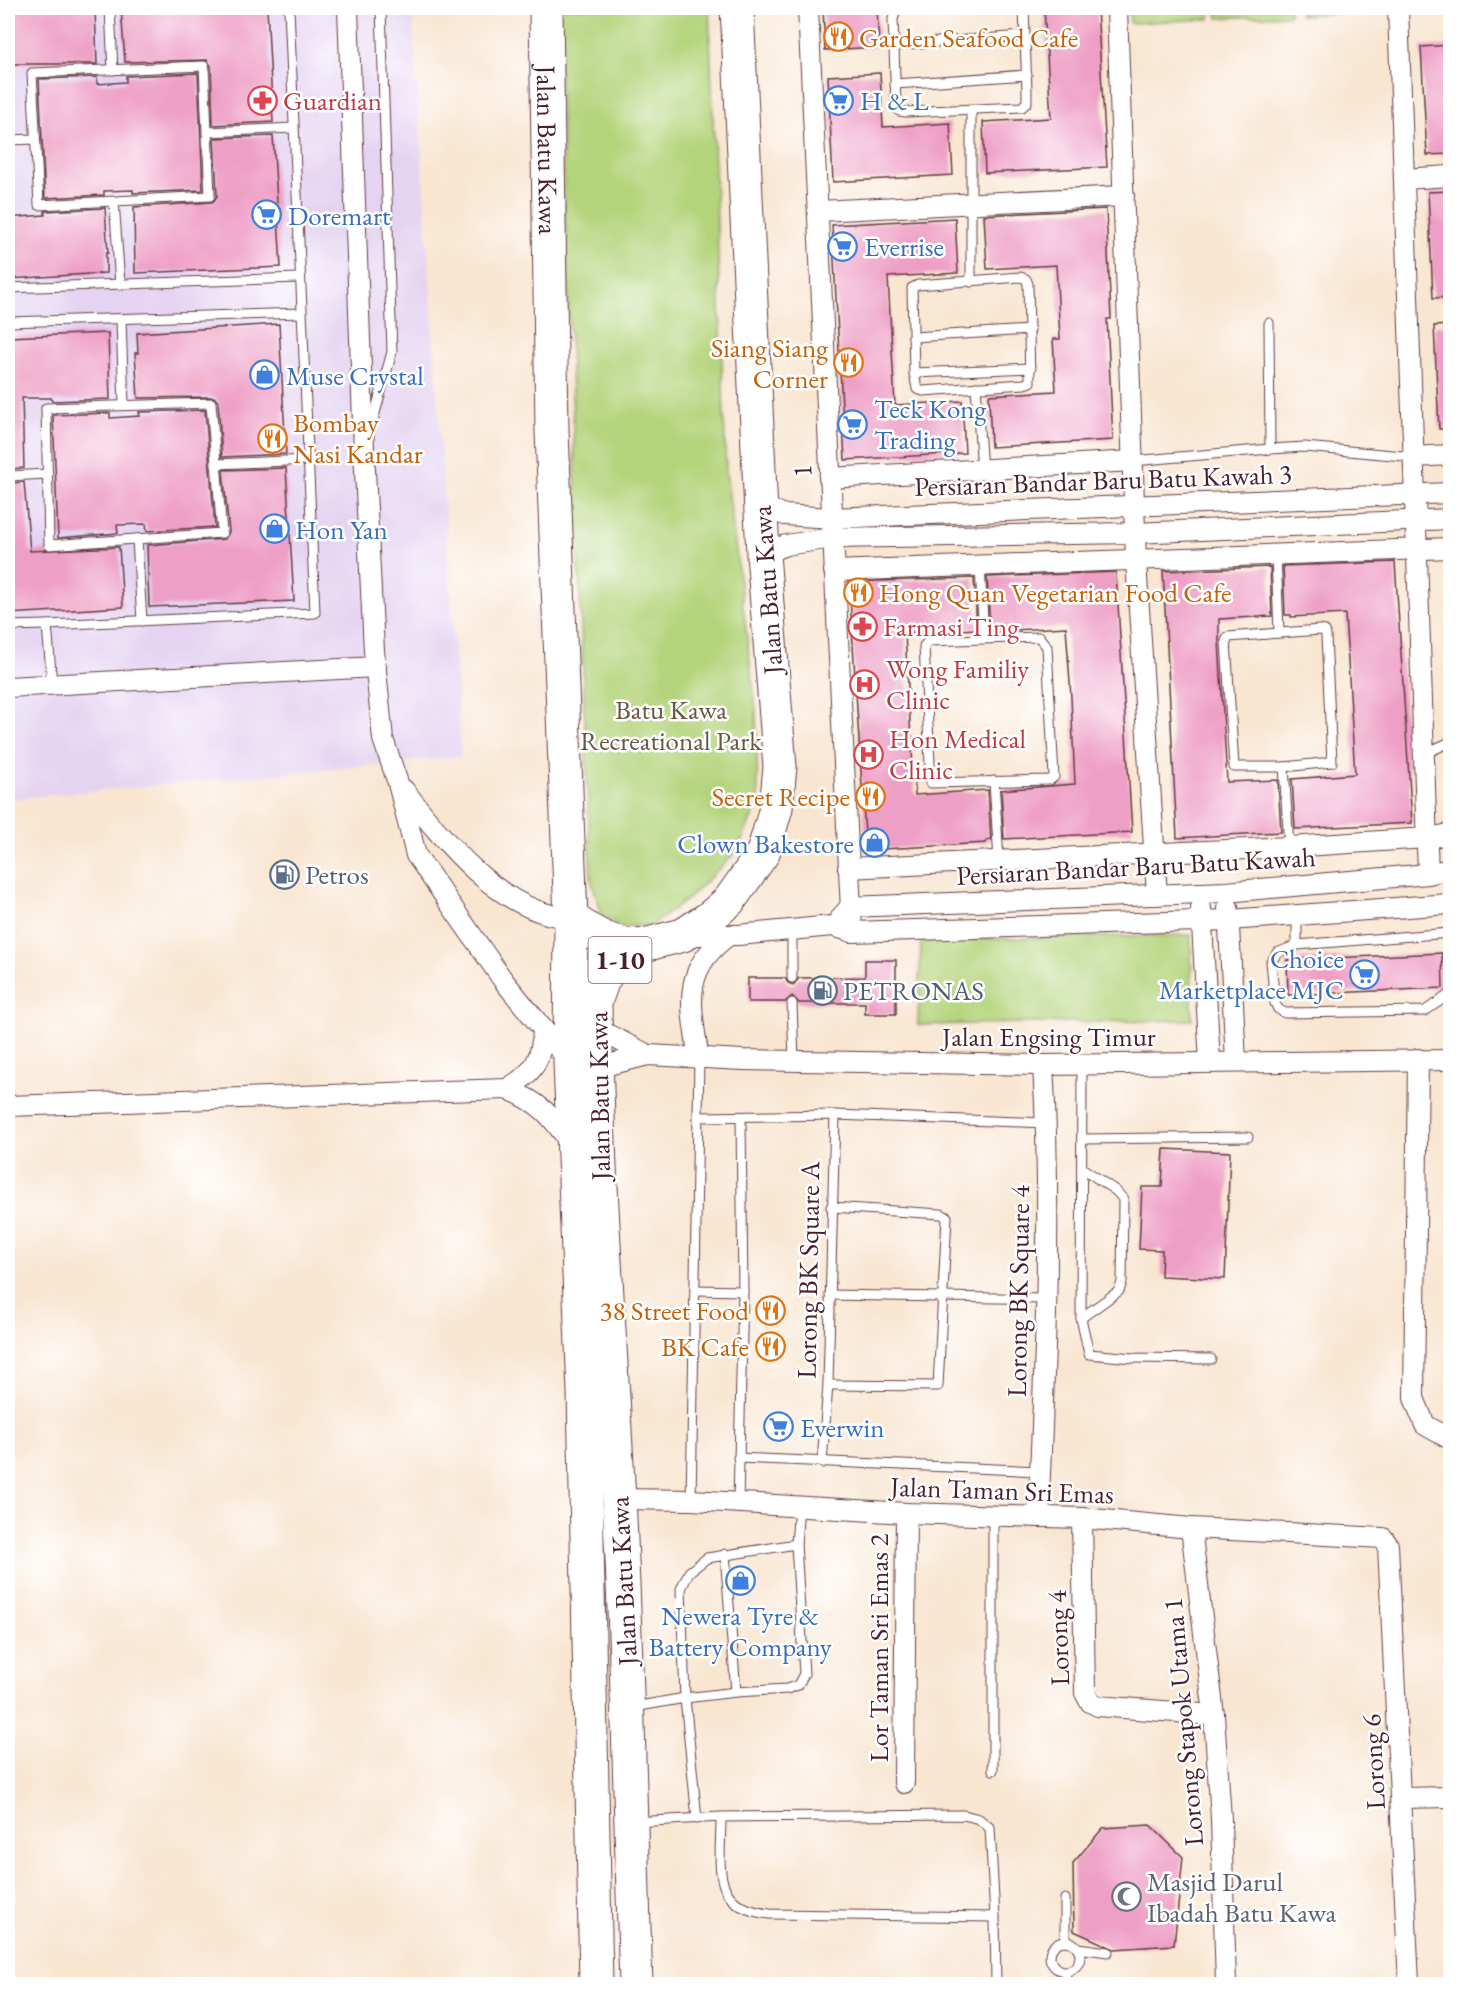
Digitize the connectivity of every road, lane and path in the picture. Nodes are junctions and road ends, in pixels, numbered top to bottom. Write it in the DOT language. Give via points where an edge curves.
graph roads {
  1 [pos="110,8"];
  2 [pos="289,8"];
  3 [pos="348,8"];
  4 [pos="381,8"];
  5 [pos="546,8"];
  6 [pos="737,8"];
  7 [pos="808,8"];
  8 [pos="897,8"];
  9 [pos="1024,8"];
  10 [pos="1117,8"];
  11 [pos="1398,8"];
  12 [pos="1025,36"];
  13 [pos="894,45"];
  14 [pos="113,70"];
  15 [pos="1026,75"];
  16 [pos="895,84"];
  17 [pos="970,109"];
  18 [pos="293,128"];
  19 [pos="207,132"];
  20 [pos="35,139"];
  21 [pos="8,140"];
  22 [pos="1450,176"];
  23 [pos="1404,179"];
  24 [pos="1124,196"];
  25 [pos="114,201"];
  26 [pos="971,203"];
  27 [pos="818,211"];
  28 [pos="299,278"];
  29 [pos="971,282"];
  30 [pos="120,284"];
  31 [pos="8,288"];
  32 [pos="301,314"];
  33 [pos="121,319"];
  34 [pos="8,322"];
  35 [pos="1269,324"];
  36 [pos="1030,330"];
  37 [pos="913,337"];
  38 [pos="1031,368"];
  39 [pos="914,373"];
  40 [pos="976,387"];
  41 [pos="124,405"];
  42 [pos="1270,449"];
  43 [pos="364,450"];
  44 [pos="1450,455"];
  45 [pos="1414,457"];
  46 [pos="308,460"];
  47 [pos="1133,461"];
  48 [pos="216,464"];
  49 [pos="982,470"];
  50 [pos="48,474"];
  51 [pos="8,476"];
  52 [pos="829,478"];
  53 [pos="1450,492"];
  54 [pos="1415,494"];
  55 [pos="1134,505"];
  56 [pos="760,506"];
  57 [pos="831,518"];
  58 [pos="1450,519"];
  59 [pos="1416,521"];
  60 [pos="1135,532"];
  61 [pos="832,538"];
  62 [pos="137,539"];
  63 [pos="1450,548"];
  64 [pos="1417,549"];
  65 [pos="763,555"];
  66 [pos="1276,555"];
  67 [pos="1136,561"];
  68 [pos="980,566"];
  69 [pos="834,571"];
  70 [pos="141,621"];
  71 [pos="47,625"];
  72 [pos="8,626"];
  73 [pos="1279,633"];
  74 [pos="984,638"];
  75 [pos="376,667"];
  76 [pos="52,684"];
  77 [pos="8,687"];
  78 [pos="1450,742"];
  79 [pos="1424,753"];
  80 [pos="1284,767"];
  81 [pos="994,781"];
  82 [pos="399,783"];
  83 [pos="1450,834"];
  84 [pos="1427,838"];
  85 [pos="1289,847"];
  86 [pos="1154,854"];
  87 [pos="999,861"];
  88 [pos="848,868"];
  89 [pos="1450,868"];
  90 [pos="1428,874"];
  91 [pos="1226,892"];
  92 [pos="1200,893"];
  93 [pos="1157,895"];
  94 [pos="1450,904"];
  95 [pos="850,907"];
  96 [pos="1297,915"];
  97 [pos="571,918"];
  98 [pos="1229,920"];
  99 [pos="1201,921"];
  100 [pos="832,926"];
  101 [pos="792,929"];
  102 [pos="852,932"];
  103 [pos="1450,933"];
  104 [pos="683,935"];
  105 [pos="729,935"];
  106 [pos="1298,945"];
  107 [pos="640,946"];
  108 [pos="792,978"];
  109 [pos="1450,994"];
  110 [pos="792,1003"];
  111 [pos="596,1028"];
  112 [pos="543,1029"];
  113 [pos="648,1055"];
  114 [pos="699,1059"];
  115 [pos="1418,1059"];
  116 [pos="1450,1060"];
  117 [pos="794,1061"];
  118 [pos="1210,1062"];
  119 [pos="1236,1062"];
  120 [pos="583,1065"];
  121 [pos="1043,1065"];
  122 [pos="1082,1065"];
  123 [pos="507,1089"];
  124 [pos="8,1106"];
  125 [pos="834,1115"];
  126 [pos="699,1117"];
  127 [pos="741,1118"];
  128 [pos="1047,1123"];
  129 [pos="1248,1137"];
  130 [pos="1082,1139"];
  131 [pos="574,1149"];
  132 [pos="1082,1167"];
  133 [pos="831,1207"];
  134 [pos="696,1290"];
  135 [pos="743,1291"];
  136 [pos="830,1295"];
  137 [pos="944,1296"];
  138 [pos="1046,1299"];
  139 [pos="1081,1318"];
  140 [pos="1211,1359"];
  141 [pos="828,1385"];
  142 [pos="1450,1439"];
  143 [pos="738,1458"];
  144 [pos="822,1463"];
  145 [pos="1040,1471"];
  146 [pos="619,1499"];
  147 [pos="691,1500"];
  148 [pos="738,1503"];
  149 [pos="799,1507"];
  150 [pos="906,1513"];
  151 [pos="993,1516"];
  152 [pos="1038,1517"];
  153 [pos="1082,1518"];
  154 [pos="1191,1528"];
  155 [pos="1383,1538"];
  156 [pos="796,1544"];
  157 [pos="725,1554"];
  158 [pos="736,1692"];
  159 [pos="685,1698"];
  160 [pos="629,1708"];
  161 [pos="1214,1714"];
  162 [pos="993,1770"];
  163 [pos="904,1783"];
  164 [pos="1450,1797"];
  165 [pos="1402,1798"];
  166 [pos="721,1817"];
  167 [pos="698,1819"];
  168 [pos="630,1822"];
  169 [pos="1065,1899"];
  170 [pos="995,1917"];
  171 [pos="1065,1941"];
  172 [pos="1078,1948"];
  173 [pos="1108,1952"];
  174 [pos="1066,1972"];
  175 [pos="596,1984"];
  176 [pos="636,1984"];
  177 [pos="996,1984"];
  178 [pos="1065,1984"];
  179 [pos="1226,1984"];
  180 [pos="1409,1984"];
  1 -- 14 [label="lane"];
  2 -- 18 [label="lane"];
  3 -- 43 [label="street"];
  4 -- 43 [label="lane" via="392,352"];
  5 -- 97 [label="highway, Jalan Batu Kawa / 1-10" via="552,431"];
  6 -- 56 [label="highway, Jalan Batu Kawa / 1-10"];
  7 -- 27 [label="street, 1"];
  8 -- 13 [label="lane" via="893,20"];
  9 -- 12 [label="lane"];
  10 -- 24 [label="street"];
  11 -- 23 [label="street"];
  12 -- 13 [label="lane"];
  12 -- 15 [label="lane"];
  13 -- 16 [label="lane"];
  14 -- 19 [label="lane" via="204,66"];
  14 -- 20 [label="lane" via="32,73"];
  15 -- 16 [label="lane"];
  15 -- 17 [label="lane" via="1027,102 1022,107"];
  16 -- 17 [label="lane" via="899,111"];
  17 -- 26 [label="lane"];
  18 -- 19 [label="lane"];
  18 -- 28 [label="lane"];
  19 -- 25 [label="lane" via="210,196"];
  20 -- 21 [label="lane"];
  20 -- 25 [label="lane" via="39,205"];
  22 -- 23 [label="street"];
  23 -- 45 [label="street"];
  24 -- 26 [label="street"];
  24 -- 47 [label="street"];
  25 -- 30 [label="lane"];
  26 -- 27 [label="street"];
  26 -- 29 [label="lane"];
  27 -- 52 [label="street, 1"];
  28 -- 30 [label="lane"];
  28 -- 32 [label="lane"];
  29 -- 36 [label="lane" via="1020,276 1026,279"];
  29 -- 37 [label="lane" via="912,288"];
  30 -- 31 [label="lane"];
  32 -- 33 [label="lane"];
  32 -- 46 [label="lane"];
  33 -- 34 [label="lane"];
  33 -- 41 [label="lane"];
  35 -- 42 [label="lane"];
  36 -- 37 [label="lane"];
  36 -- 38 [label="lane"];
  37 -- 39 [label="lane"];
  38 -- 39 [label="lane"];
  38 -- 40 [label="lane" via="1030,382"];
  39 -- 40 [label="lane" via="917,389 923,391"];
  40 -- 49 [label="lane"];
  41 -- 48 [label="lane" via="211,403"];
  41 -- 50 [label="lane" via="46,408"];
  42 -- 45 [label="lane" via="1305,447"];
  42 -- 47 [label="lane"];
  43 -- 75 [label="street"];
  44 -- 45 [label="street"];
  45 -- 54 [label="street"];
  46 -- 48 [label="lane"];
  46 -- 70 [label="lane" via="315,613"];
  47 -- 49 [label="street"];
  47 -- 55 [label="street"];
  48 -- 62 [label="lane" via="222,533"];
  49 -- 52 [label="street"];
  50 -- 51 [label="lane"];
  50 -- 62 [label="lane" via="49,545"];
  52 -- 57 [label="street, 1"];
  53 -- 54 [label="street, Persiaran Bandar Baru Batu Kawah 3"];
  54 -- 55 [label="street, Persiaran Bandar Baru Batu Kawah 3"];
  54 -- 59 [label="street"];
  55 -- 57 [label="street, Persiaran Bandar Baru Batu Kawah 3"];
  55 -- 60 [label="street"];
  56 -- 57 [label="street, Persiaran Bandar Baru Batu Kawah 3" via="785,515"];
  56 -- 65 [label="highway, Jalan Batu Kawa / 1-10"];
  57 -- 61 [label="street, 1"];
  58 -- 59 [label="street, Persiaran Bandar Baru Batu Kawah 3"];
  59 -- 60 [label="street, Persiaran Bandar Baru Batu Kawah 3"];
  59 -- 64 [label="street"];
  60 -- 61 [label="street, Persiaran Bandar Baru Batu Kawah 3"];
  60 -- 67 [label="street"];
  61 -- 65 [label="street, Persiaran Bandar Baru Batu Kawah 3" via="786,545"];
  61 -- 69 [label="street, 1"];
  62 -- 70 [label="lane"];
  63 -- 64 [label="street"];
  64 -- 66 [label="street"];
  64 -- 79 [label="street"];
  65 -- 104 [label="highway, Jalan Batu Kawa / 1-10" via="780,767 776,808 763,853 743,883 709,918"];
  66 -- 67 [label="street"];
  66 -- 73 [label="lane"];
  67 -- 68 [label="street"];
  67 -- 86 [label="street"];
  68 -- 69 [label="street"];
  68 -- 74 [label="lane"];
  69 -- 88 [label="street, 1"];
  70 -- 71 [label="lane"];
  71 -- 72 [label="lane"];
  71 -- 76 [label="lane"];
  73 -- 80 [label="lane" via="1325,632 1332,758 1328,764"];
  73 -- 80 [label="lane" via="1232,636 1226,641 1233,765 1238,769"];
  74 -- 81 [label="lane" via="1044,641 1051,688 1054,777"];
  74 -- 81 [label="lane" via="929,641 924,646 930,779 936,784"];
  75 -- 76 [label="street"];
  75 -- 82 [label="street" via="383,739"];
  76 -- 77 [label="street"];
  78 -- 79 [label="lane"];
  79 -- 84 [label="street"];
  80 -- 85 [label="lane"];
  81 -- 87 [label="lane"];
  82 -- 97 [label="street" via="439,835 480,877 529,906"];
  82 -- 112 [label="street" via="416,855 503,980"];
  83 -- 84 [label="street"];
  84 -- 85 [label="street"];
  84 -- 90 [label="street"];
  85 -- 86 [label="street"];
  86 -- 87 [label="street"];
  86 -- 93 [label="street"];
  87 -- 88 [label="street"];
  88 -- 95 [label="street, 1"];
  89 -- 90 [label="street, Persiaran Bandar Baru Batu Kawah"];
  90 -- 91 [label="street, Persiaran Bandar Baru Batu Kawah"];
  91 -- 92 [label="street, Persiaran Bandar Baru Batu Kawah"];
  91 -- 98 [label="street"];
  92 -- 93 [label="street, Persiaran Bandar Baru Batu Kawah"];
  92 -- 99 [label="street"];
  93 -- 95 [label="street, Persiaran Bandar Baru Batu Kawah"];
  94 -- 96 [label="street, Persiaran Bandar Baru Batu Kawah"];
  95 -- 100 [label="street"];
  95 -- 102 [label="street, 1"];
  96 -- 98 [label="street, Persiaran Bandar Baru Batu Kawah"];
  96 -- 106 [label="lane"];
  97 -- 107 [label="highway" via="602,938"];
  97 -- 120 [label="highway, Jalan Batu Kawa / 1-10"];
  98 -- 99 [label="street, Persiaran Bandar Baru Batu Kawah"];
  98 -- 119 [label="street"];
  99 -- 102 [label="street, Persiaran Bandar Baru Batu Kawah"];
  99 -- 118 [label="street"];
  100 -- 101 [label="street, Persiaran Bandar Baru Batu Kawah"];
  100 -- 102 [label="street, Persiaran Bandar Baru Batu Kawah"];
  101 -- 105 [label="street, Persiaran Bandar Baru Batu Kawah"];
  101 -- 108 [label="lane"];
  103 -- 106 [label="lane"];
  104 -- 105 [label="street, Persiaran Bandar Baru Batu Kawah"];
  104 -- 107 [label="highway, Jalan Batu Kawa / 1-10"];
  105 -- 114 [label="street" via="703,958 694,975 691,996"];
  106 -- 109 [label="lane" via="1277,953 1271,962 1275,1003 1286,1013 1425,1011"];
  107 -- 111 [label="highway, Jalan Batu Kawa / 1-10" via="613,964 603,980 595,1002"];
  110 -- 117 [label="lane"];
  111 -- 113 [label="street, Jalan Engsing Timur"];
  111 -- 120 [label="highway, Jalan Batu Kawa / 1-10"];
  112 -- 120 [label="street"];
  112 -- 123 [label="street" via="538,1058 526,1077"];
  113 -- 114 [label="street, Jalan Engsing Timur"];
  113 -- 120 [label="street, Jalan Engsing Timur"];
  114 -- 117 [label="street, Jalan Engsing Timur"];
  114 -- 126 [label="lane"];
  115 -- 116 [label="street, Jalan Engsing Timur"];
  115 -- 119 [label="street, Jalan Engsing Timur"];
  115 -- 142 [label="street" via="1414,1398 1425,1425"];
  117 -- 121 [label="street, Jalan Engsing Timur"];
  118 -- 119 [label="street, Jalan Engsing Timur"];
  118 -- 122 [label="street, Jalan Engsing Timur"];
  120 -- 131 [label="highway, Jalan Batu Kawa / 1-10"];
  120 -- 146 [label="highway, Jalan Batu Kawa / 1-10"];
  121 -- 122 [label="street, Jalan Engsing Timur"];
  121 -- 128 [label="street, Lorong BK Square 4"];
  122 -- 130 [label="lane"];
  123 -- 124 [label="street"];
  123 -- 131 [label="street" via="530,1098 552,1116"];
  125 -- 127 [label="lane"];
  125 -- 128 [label="lane"];
  125 -- 133 [label="lane, Lorong BK Square A"];
  126 -- 127 [label="lane"];
  126 -- 134 [label="lane"];
  127 -- 135 [label="lane"];
  128 -- 138 [label="street, Lorong BK Square 4"];
  129 -- 130 [label="lane"];
  130 -- 132 [label="lane"];
  131 -- 175 [label="highway, Jalan Batu Kawa / 1-10" via="584,1391"];
  132 -- 139 [label="lane"];
  132 -- 139 [label="lane" via="1122,1199 1122,1270 1119,1291"];
  133 -- 136 [label="lane, Lorong BK Square A"];
  133 -- 137 [label="lane" via="945,1215"];
  134 -- 135 [label="lane"];
  134 -- 147 [label="lane"];
  135 -- 143 [label="lane"];
  136 -- 137 [label="lane"];
  136 -- 141 [label="lane, Lorong BK Square A"];
  137 -- 138 [label="lane"];
  137 -- 141 [label="lane" via="938,1386"];
  138 -- 145 [label="street, Lorong BK Square 4"];
  139 -- 140 [label="lane" via="1089,1354"];
  141 -- 144 [label="lane, Lorong BK Square A"];
  143 -- 144 [label="lane"];
  143 -- 148 [label="lane"];
  144 -- 145 [label="lane"];
  145 -- 152 [label="street, Lorong BK Square 4"];
  146 -- 147 [label="street, Jalan Taman Sri Emas"];
  146 -- 160 [label="highway, Jalan Batu Kawa / 1-10"];
  147 -- 148 [label="street, Jalan Taman Sri Emas"];
  148 -- 149 [label="street, Jalan Taman Sri Emas"];
  149 -- 150 [label="street, Jalan Taman Sri Emas"];
  149 -- 156 [label="lane"];
  150 -- 151 [label="street, Jalan Taman Sri Emas"];
  150 -- 163 [label="street, Lor Taman Sri Emas 2"];
  151 -- 152 [label="street, Jalan Taman Sri Emas"];
  151 -- 162 [label="lane"];
  152 -- 153 [label="street, Jalan Taman Sri Emas"];
  153 -- 154 [label="street, Jalan Taman Sri Emas"];
  153 -- 161 [label="street, Lorong 4" via="1085,1693 1090,1702 1098,1706"];
  154 -- 155 [label="street, Jalan Taman Sri Emas"];
  154 -- 161 [label="street, Lorong Stapok Utama 1"];
  155 -- 165 [label="street, Lorong 6" via="1388,1545"];
  156 -- 157 [label="lane"];
  156 -- 158 [label="lane" via="804,1674 798,1685 787,1689"];
  157 -- 158 [label="lane"];
  157 -- 159 [label="lane" via="707,1558 689,1572 681,1589"];
  158 -- 159 [label="lane"];
  159 -- 160 [label="lane"];
  159 -- 167 [label="lane"];
  160 -- 168 [label="highway, Jalan Batu Kawa / 1-10"];
  161 -- 179 [label="street, Lorong Stapok Utama 1"];
  164 -- 165 [label="street"];
  165 -- 180 [label="street, Lorong 6"];
  166 -- 167 [label="lane"];
  166 -- 170 [label="lane" via="724,1889 732,1902 742,1908 770,1914"];
  166 -- 170 [label="lane" via="964,1815 979,1819 990,1828"];
  167 -- 168 [label="lane"];
  168 -- 176 [label="highway, Jalan Batu Kawa / 1-10"];
  169 -- 171 [label="lane"];
  170 -- 177 [label="lane"];
  171 -- 172 [label="lane"];
  171 -- 174 [label="lane" via="1052,1948 1050,1957 1053,1966"];
  172 -- 173 [label="lane"];
  172 -- 174 [label="lane" via="1080,1961"];
  174 -- 178 [label="lane"];
}
